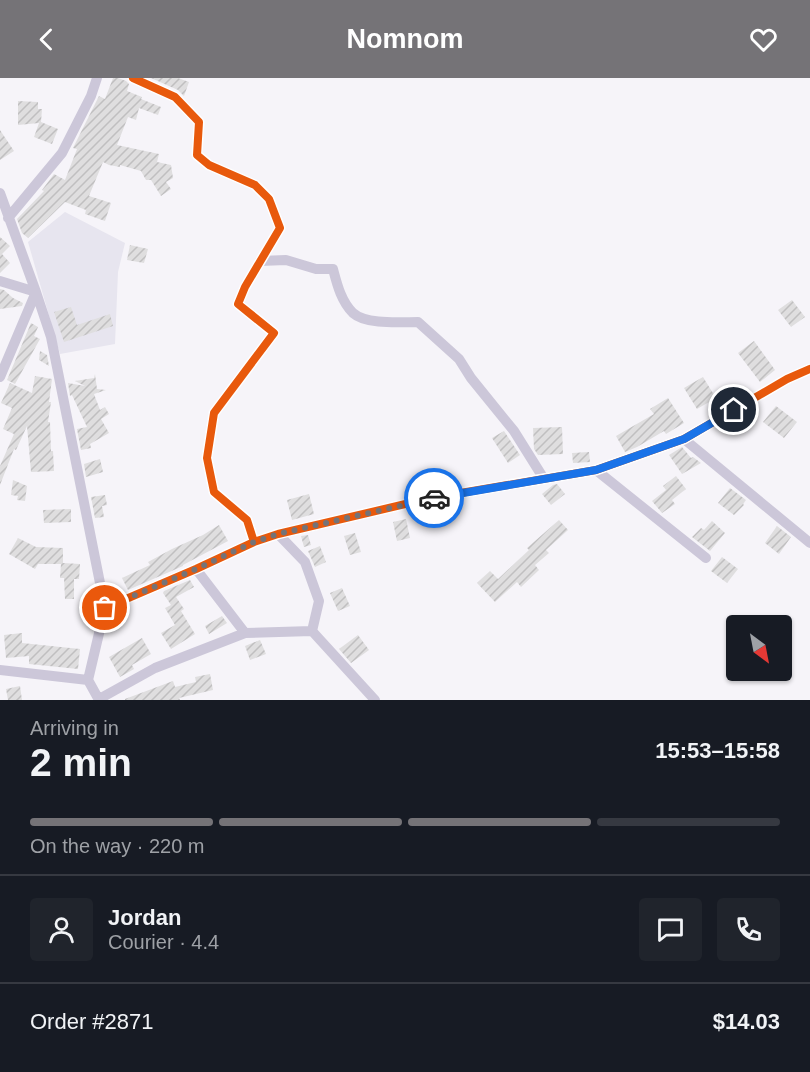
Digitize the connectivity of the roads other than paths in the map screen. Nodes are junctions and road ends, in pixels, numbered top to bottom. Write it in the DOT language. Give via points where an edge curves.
graph roads {
  1 [pos="97,78"];
  2 [pos="133,78"];
  3 [pos="0,193"];
  4 [pos="8,218"];
  5 [pos="261,261"];
  6 [pos="0,281"];
  7 [pos="36,292"];
  8 [pos="810,369"];
  9 [pos="0,377"];
  10 [pos="684,439"];
  11 [pos="596,470"];
  12 [pos="544,479"];
  13 [pos="278,534"];
  14 [pos="254,542"];
  15 [pos="810,543"];
  16 [pos="706,558"];
  17 [pos="196,569"];
  18 [pos="105,608"];
  19 [pos="312,631"];
  20 [pos="245,633"];
  21 [pos="0,670"];
  22 [pos="88,680"];
  23 [pos="99,700"];
  24 [pos="375,700"];
  1 -- 4 [label="street" via="62,153"];
  2 -- 5 [label="street" via="175,97 200,122 197,155 209,165 255,185 269,199 280,228"];
  3 -- 4 [label="street"];
  4 -- 7 [label="street"];
  5 -- 12 [label="street" via="286,260 316,269 333,269 338,290 352,312 362,319 418,322 459,358 514,431"];
  5 -- 14 [label="street" via="238,304 274,333 214,413 207,458 214,492 247,520"];
  6 -- 7 [label="street"];
  7 -- 9 [label="street"];
  7 -- 18 [label="street" via="51,337"];
  8 -- 10 [label="street"];
  10 -- 11 [label="street"];
  10 -- 15 [label="street"];
  11 -- 12 [label="street"];
  11 -- 16 [label="street"];
  12 -- 13 [label="street" via="431,498"];
  13 -- 14 [label="street"];
  13 -- 19 [label="street" via="305,562 319,601"];
  14 -- 17 [label="street"];
  17 -- 18 [label="street"];
  17 -- 20 [label="street"];
  18 -- 22 [label="street"];
  19 -- 20 [label="street"];
  19 -- 24 [label="street"];
  20 -- 23 [label="street" via="155,668"];
  21 -- 22 [label="street"];
  22 -- 23 [label="street"];
}
